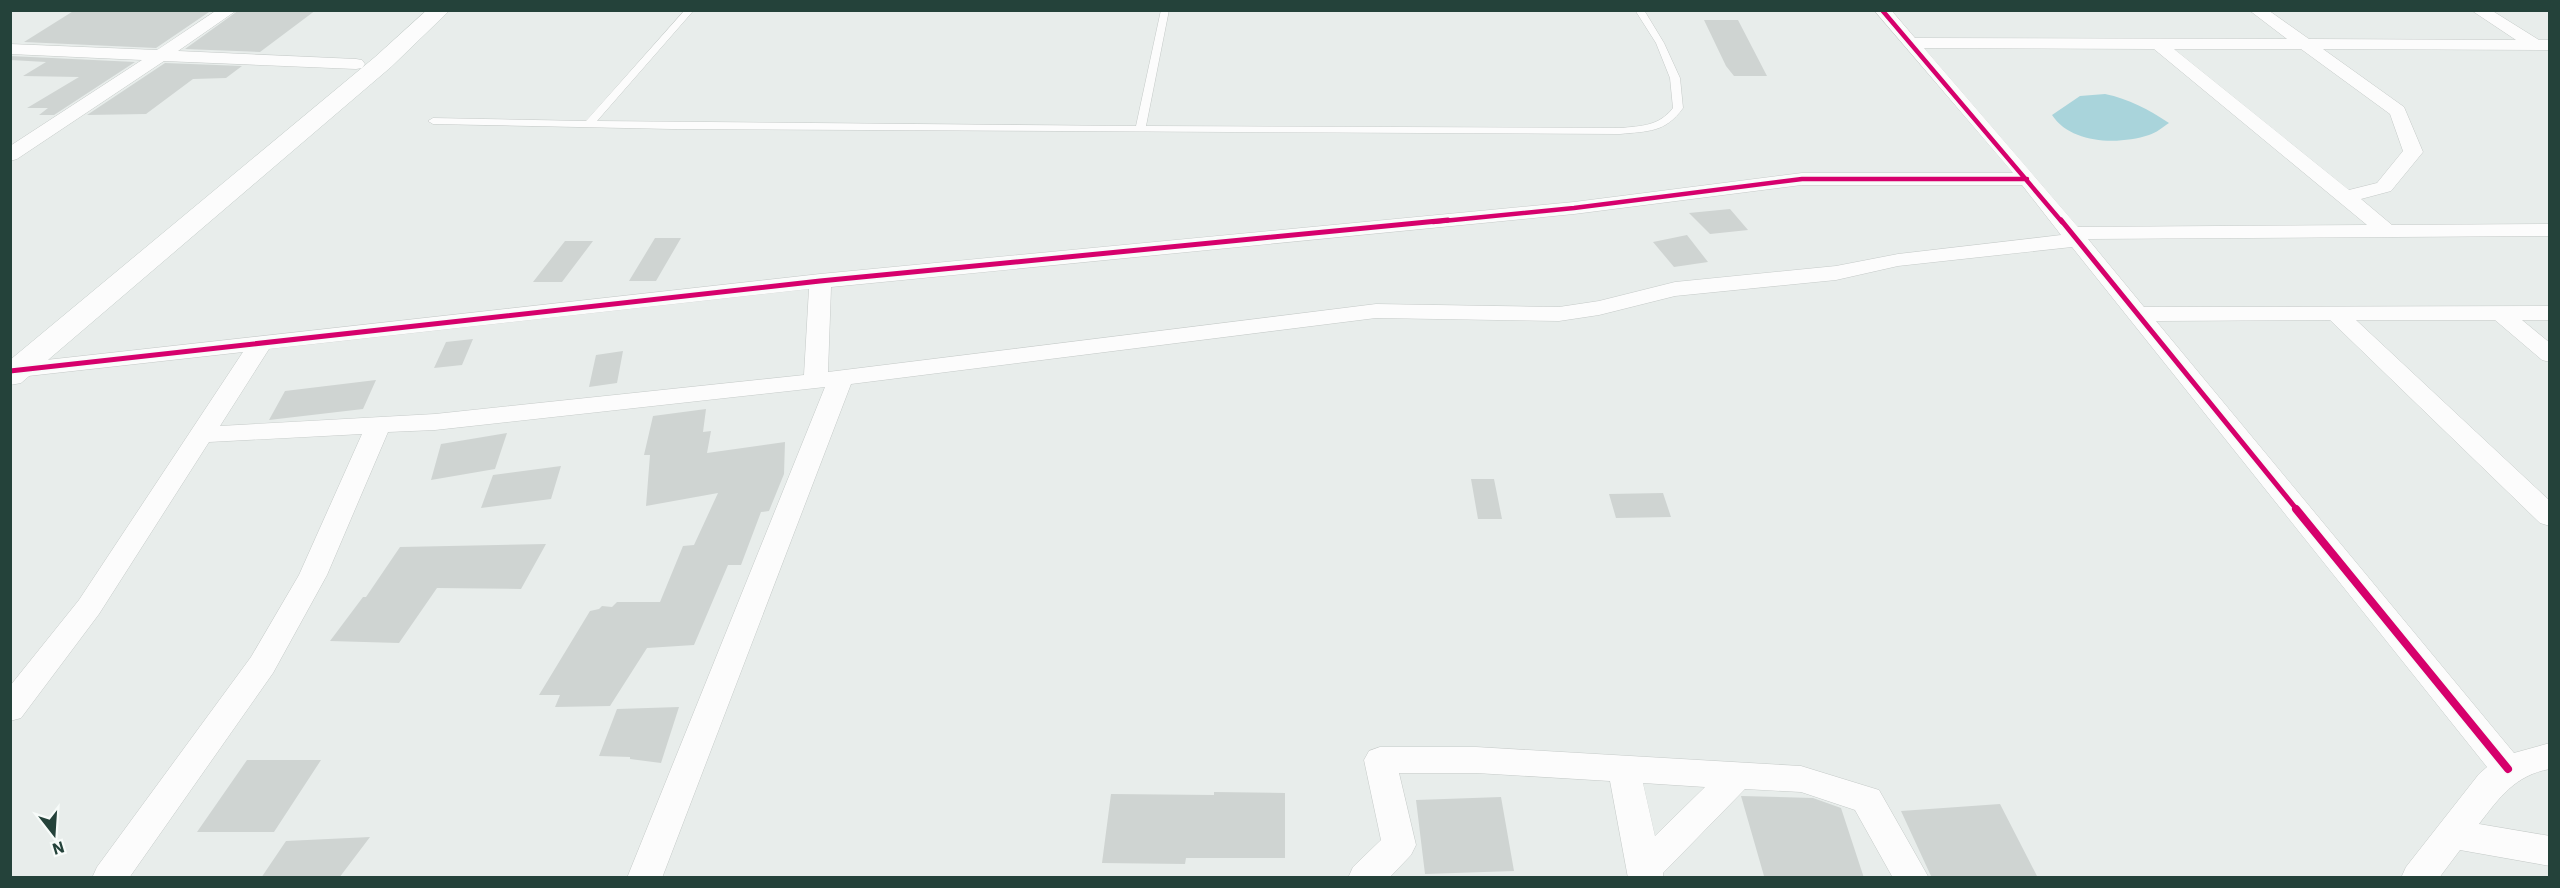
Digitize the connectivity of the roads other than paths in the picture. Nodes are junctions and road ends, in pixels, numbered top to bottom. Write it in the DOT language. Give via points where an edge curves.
graph roads {
  1 [pos="229,10"];
  2 [pos="418,10"];
  3 [pos="440,10"];
  4 [pos="690,10"];
  5 [pos="1165,10"];
  6 [pos="1639,10"];
  7 [pos="1882,10"];
  8 [pos="2257,10"];
  9 [pos="2479,10"];
  10 [pos="1911,43"];
  11 [pos="2158,44"];
  12 [pos="2302,44"];
  13 [pos="2542,45"];
  14 [pos="14,51"];
  15 [pos="161,55"];
  16 [pos="356,64"];
  17 [pos="433,121"];
  18 [pos="590,123"];
  19 [pos="1141,127"];
  20 [pos="10,155"];
  21 [pos="2027,179"];
  22 [pos="2346,197"];
  23 [pos="2550,230"];
  24 [pos="2387,231"];
  25 [pos="2073,236"];
  26 [pos="820,281"];
  27 [pos="2335,313"];
  28 [pos="2500,313"];
  29 [pos="2550,313"];
  30 [pos="2137,314"];
  31 [pos="261,343"];
  32 [pos="2550,355"];
  33 [pos="12,367"];
  34 [pos="828,379"];
  35 [pos="380,425"];
  36 [pos="201,435"];
  37 [pos="2550,517"];
  38 [pos="10,709"];
  39 [pos="2550,756"];
  40 [pos="1624,769"];
  41 [pos="2508,769"];
  42 [pos="1737,776"];
  43 [pos="2452,834"];
  44 [pos="2550,851"];
  45 [pos="1645,873"];
  46 [pos="109,878"];
  47 [pos="644,878"];
  48 [pos="1365,878"];
  49 [pos="1912,878"];
  50 [pos="2418,878"];
  1 -- 15 [label="street"];
  2 -- 16 [label="street"];
  3 -- 33 [label="street" via="383,62"];
  4 -- 18 [label="lane"];
  5 -- 19 [label="lane"];
  6 -- 19 [label="lane" via="1676,78 1678,108 1668,123 1653,127 1544,131"];
  7 -- 10 [label="street"];
  8 -- 12 [label="street"];
  9 -- 13 [label="street"];
  10 -- 11 [label="street"];
  10 -- 21 [label="street"];
  11 -- 12 [label="street"];
  11 -- 22 [label="street"];
  12 -- 13 [label="street"];
  12 -- 22 [label="street" via="2398,111 2413,152 2384,187"];
  14 -- 15 [label="street"];
  15 -- 16 [label="street"];
  15 -- 20 [label="street"];
  16 -- 33 [label="street"];
  17 -- 18 [label="lane"];
  18 -- 19 [label="lane"];
  21 -- 25 [label="street"];
  21 -- 26 [label="street" via="1802,179 1574,208"];
  22 -- 24 [label="street"];
  23 -- 24 [label="street"];
  24 -- 25 [label="street"];
  25 -- 30 [label="street"];
  25 -- 34 [label="street" via="1836,273 1675,289 1559,314 1376,310"];
  26 -- 31 [label="street"];
  26 -- 34 [label="street"];
  27 -- 28 [label="street"];
  27 -- 30 [label="street"];
  27 -- 37 [label="street"];
  28 -- 29 [label="street"];
  28 -- 32 [label="street"];
  30 -- 41 [label="street"];
  31 -- 33 [label="street"];
  31 -- 36 [label="street"];
  34 -- 35 [label="street"];
  34 -- 47 [label="street"];
  35 -- 36 [label="street"];
  35 -- 46 [label="street" via="313,575 262,665"];
  36 -- 38 [label="street" via="89,607"];
  39 -- 41 [label="street"];
  40 -- 42 [label="street"];
  40 -- 45 [label="street"];
  40 -- 48 [label="street" via="1380,759 1398,846"];
  41 -- 43 [label="street"];
  42 -- 45 [label="street"];
  42 -- 49 [label="street" via="1801,779 1868,800"];
  43 -- 44 [label="street"];
  43 -- 50 [label="street"];
}
